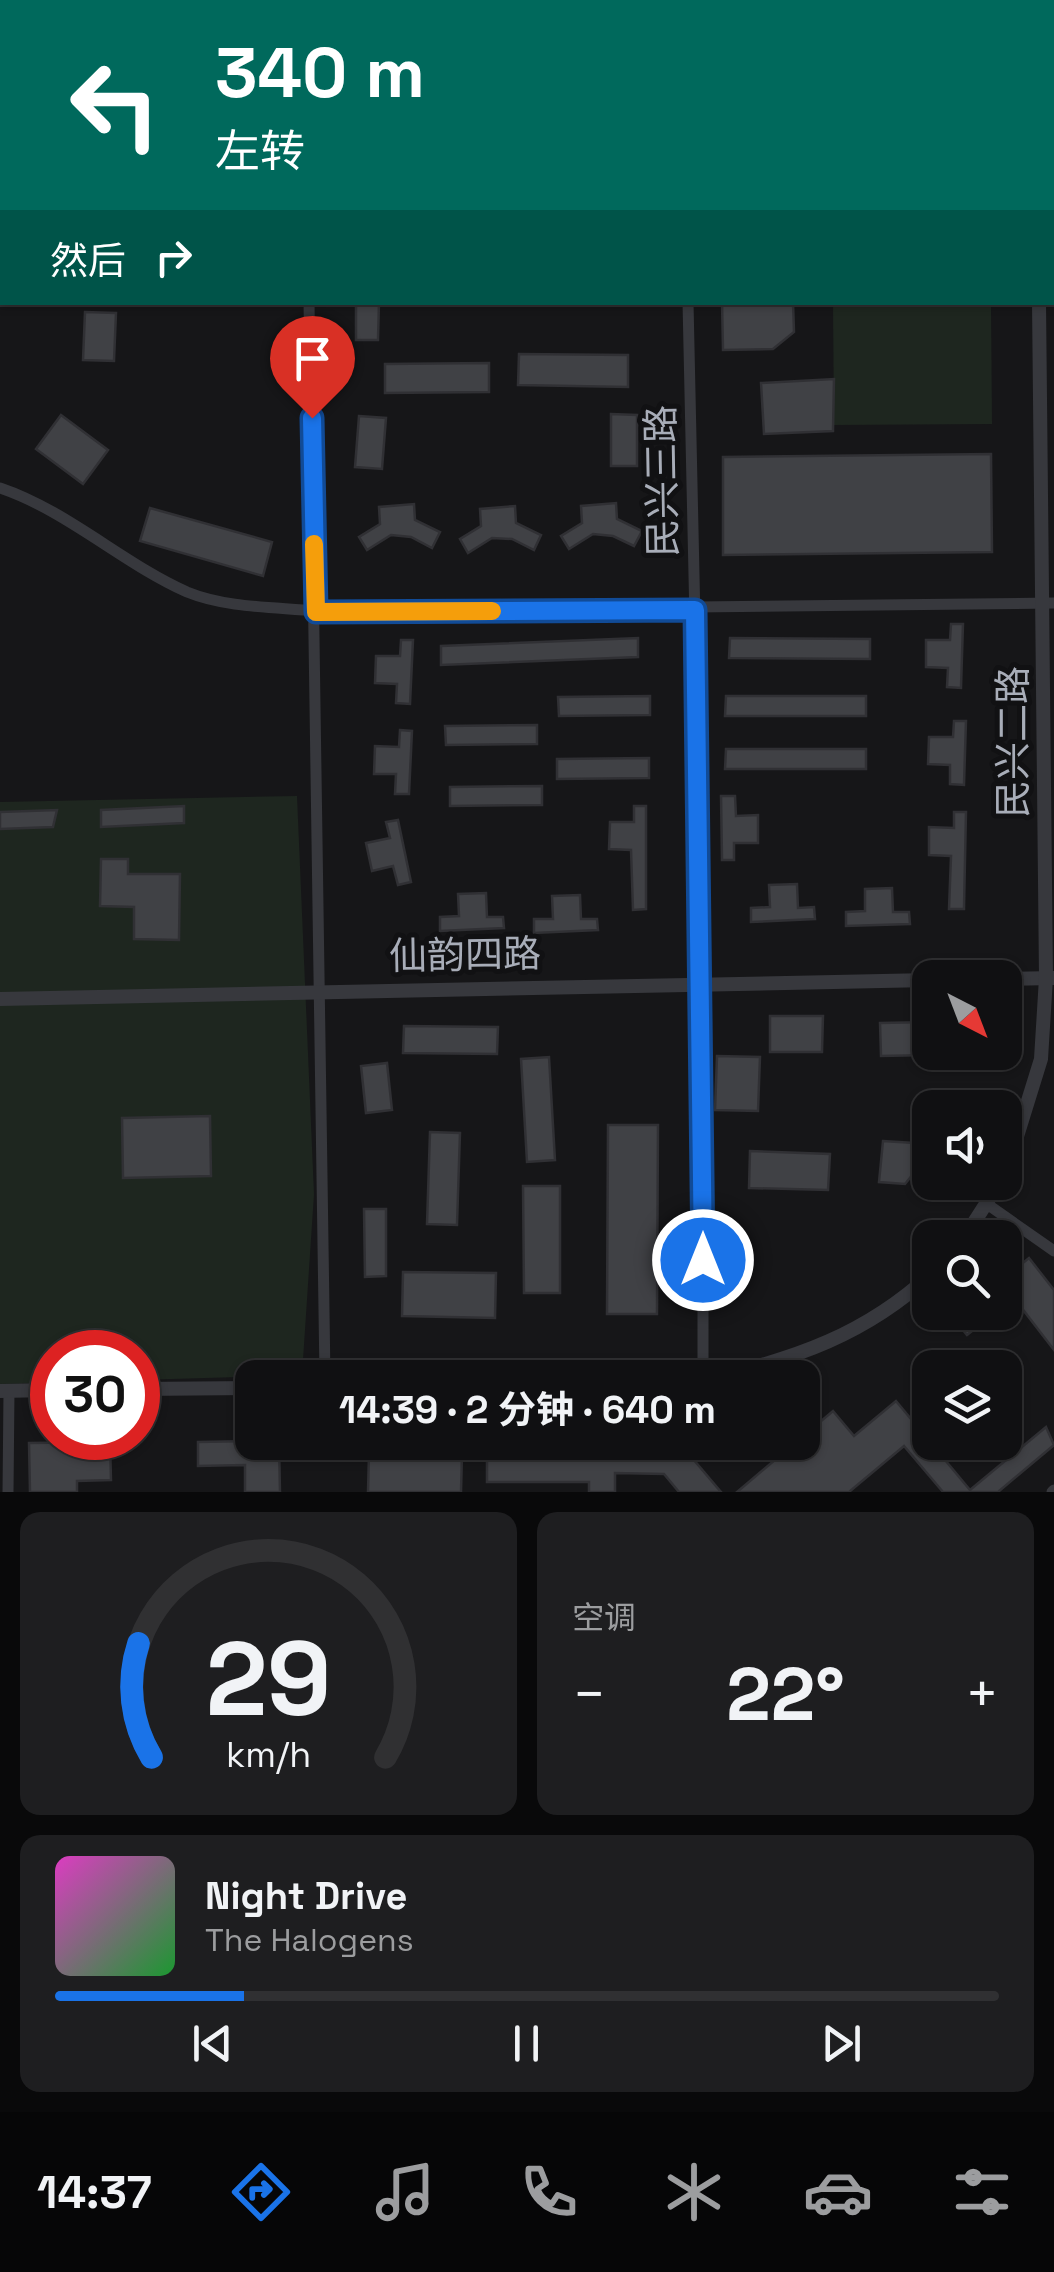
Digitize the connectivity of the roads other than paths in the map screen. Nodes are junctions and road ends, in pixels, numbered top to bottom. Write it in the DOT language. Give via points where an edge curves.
graph roads {
  1 [pos="309,305"];
  2 [pos="688,305"];
  3 [pos="1039,305"];
  4 [pos="0,488"];
  5 [pos="1049,603"];
  6 [pos="695,610"];
  7 [pos="316,612"];
  8 [pos="1050,978"];
  9 [pos="1022,979"];
  10 [pos="912,980"];
  11 [pos="703,984"];
  12 [pos="319,990"];
  13 [pos="0,999"];
  14 [pos="1022,1119"];
  15 [pos="989,1200"];
  16 [pos="987,1204"];
  17 [pos="976,1220"];
  18 [pos="1054,1251"];
  19 [pos="912,1289"];
  20 [pos="325,1360"];
  21 [pos="703,1360"];
  22 [pos="775,1360"];
  23 [pos="235,1388"];
  24 [pos="160,1389"];
  25 [pos="30,1390"];
  26 [pos="5,1391"];
  27 [pos="8,1492"];
  1 -- 7 [label="street"];
  2 -- 6 [label="street, 民兴三路"];
  3 -- 5 [label="street, 民兴二路"];
  4 -- 7 [label="street" via="30,498 184,590 207,599"];
  5 -- 6 [label="street"];
  5 -- 8 [label="street, 民兴二路"];
  6 -- 7 [label="street"];
  6 -- 11 [label="street, 民兴三路"];
  7 -- 12 [label="street"];
  8 -- 9 [label="street"];
  8 -- 14 [label="street, 民兴二路" via="1040,1059"];
  10 -- 11 [label="street, 仙韵四路"];
  11 -- 12 [label="street, 仙韵四路"];
  11 -- 21 [label="street, 民兴三路"];
  12 -- 13 [label="street, 仙韵四路"];
  12 -- 20 [label="street"];
  15 -- 16 [label="street"];
  16 -- 17 [label="street"];
  16 -- 18 [label="street"];
  19 -- 22 [label="street" via="828,1345"];
  23 -- 24 [label="street"];
  25 -- 26 [label="street"];
  26 -- 27 [label="street"];
}
